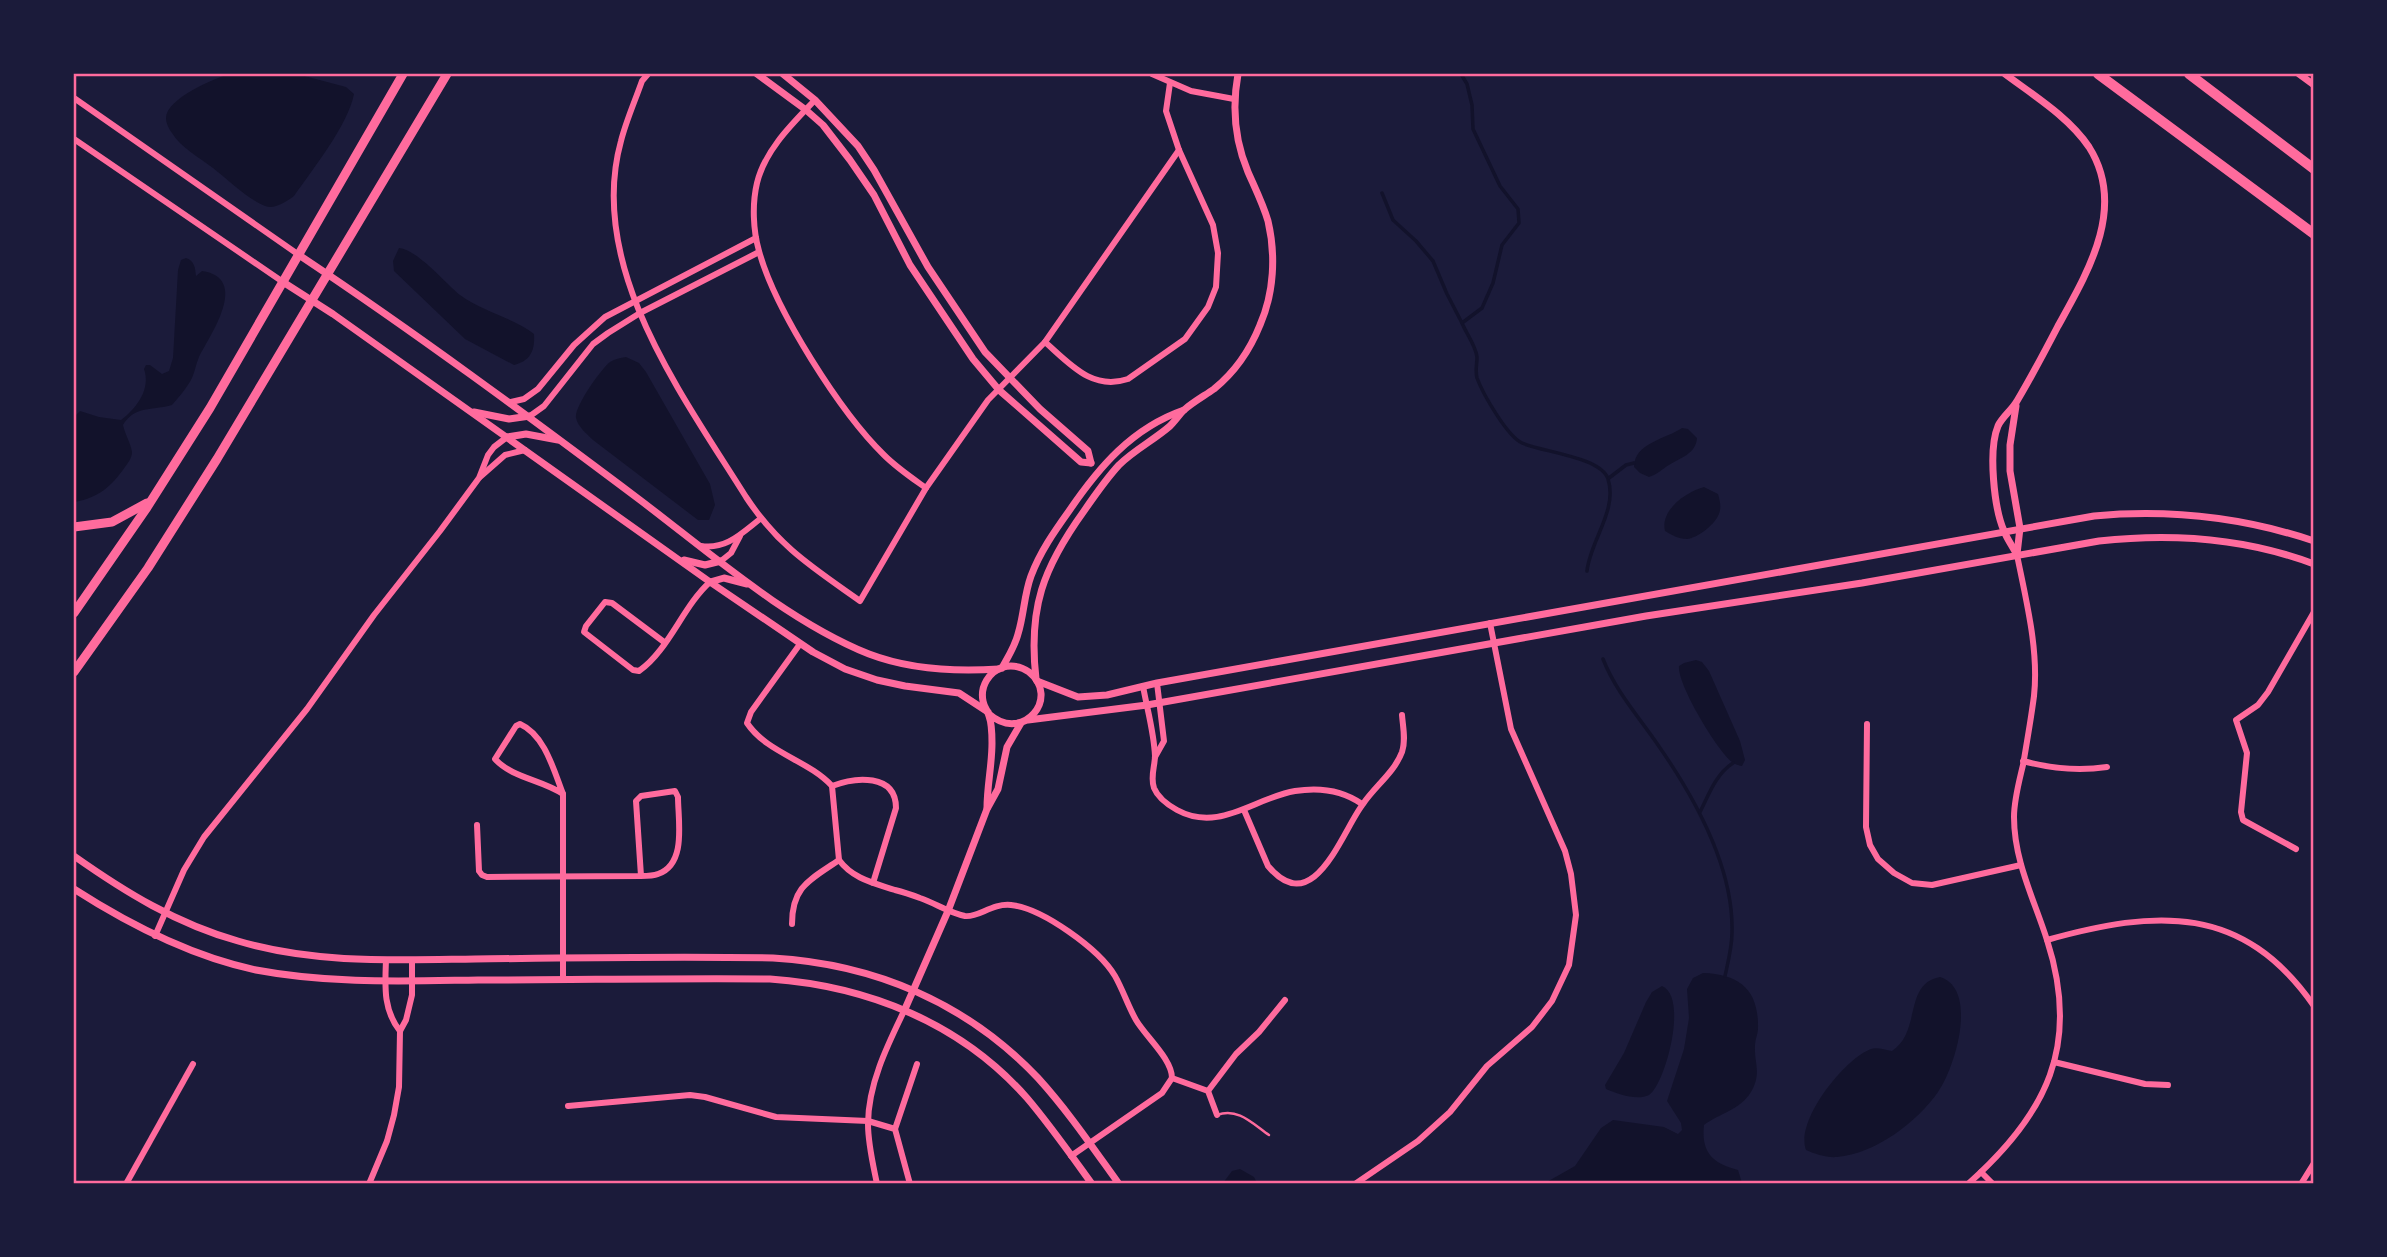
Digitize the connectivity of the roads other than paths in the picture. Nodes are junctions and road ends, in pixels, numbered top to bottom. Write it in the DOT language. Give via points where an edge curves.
graph roads {
  1 [pos="403,74"];
  2 [pos="447,74"];
  3 [pos="648,74"];
  4 [pos="757,74"];
  5 [pos="783,74"];
  6 [pos="1152,74"];
  7 [pos="1238,74"];
  8 [pos="2005,74"];
  9 [pos="2098,74"];
  10 [pos="2189,74"];
  11 [pos="2299,74"];
  12 [pos="1170,83"];
  13 [pos="2314,85"];
  14 [pos="74,98"];
  15 [pos="1234,99"];
  16 [pos="815,100"];
  17 [pos="806,110"];
  18 [pos="74,139"];
  19 [pos="1179,150"];
  20 [pos="2314,169"];
  21 [pos="2314,234"];
  22 [pos="756,238"];
  23 [pos="759,252"];
  24 [pos="299,255"];
  25 [pos="328,275"];
  26 [pos="284,282"];
  27 [pos="313,300"];
  28 [pos="636,301"];
  29 [pos="640,313"];
  30 [pos="1045,342"];
  31 [pos="1009,379"];
  32 [pos="999,390"];
  33 [pos="511,402"];
  34 [pos="2016,403"];
  35 [pos="1184,410"];
  36 [pos="470,411"];
  37 [pos="530,416"];
  38 [pos="507,437"];
  39 [pos="562,441"];
  40 [pos="525,450"];
  41 [pos="1091,463"];
  42 [pos="1099,470"];
  43 [pos="479,478"];
  44 [pos="1108,478"];
  45 [pos="926,488"];
  46 [pos="152,500"];
  47 [pos="760,519"];
  48 [pos="74,527"];
  49 [pos="2020,528"];
  50 [pos="2003,531"];
  51 [pos="741,535"];
  52 [pos="2314,541"];
  53 [pos="701,546"];
  54 [pos="2017,555"];
  55 [pos="677,558"];
  56 [pos="721,561"];
  57 [pos="2314,564"];
  58 [pos="710,582"];
  59 [pos="754,586"];
  60 [pos="2314,612"];
  61 [pos="74,613"];
  62 [pos="1490,623"];
  63 [pos="664,642"];
  64 [pos="1493,643"];
  65 [pos="800,644"];
  66 [pos="1001,668"];
  67 [pos="74,672"];
  68 [pos="1037,680"];
  69 [pos="1157,683"];
  70 [pos="1143,686"];
  71 [pos="1160,702"];
  72 [pos="1147,705"];
  73 [pos="988,713"];
  74 [pos="1402,715"];
  75 [pos="1024,722"];
  76 [pos="1867,724"];
  77 [pos="1155,757"];
  78 [pos="2024,761"];
  79 [pos="2107,767"];
  80 [pos="832,786"];
  81 [pos="563,794"];
  82 [pos="1362,804"];
  83 [pos="987,809"];
  84 [pos="1244,810"];
  85 [pos="478,825"];
  86 [pos="2296,849"];
  87 [pos="74,856"];
  88 [pos="839,860"];
  89 [pos="2021,865"];
  90 [pos="641,876"];
  91 [pos="562,877"];
  92 [pos="873,883"];
  93 [pos="74,888"];
  94 [pos="948,911"];
  95 [pos="165,912"];
  96 [pos="792,924"];
  97 [pos="155,936"];
  98 [pos="2047,940"];
  99 [pos="563,958"];
  100 [pos="386,960"];
  101 [pos="412,960"];
  102 [pos="563,980"];
  103 [pos="412,981"];
  104 [pos="386,982"];
  105 [pos="913,990"];
  106 [pos="1285,1000"];
  107 [pos="2314,1006"];
  108 [pos="905,1009"];
  109 [pos="400,1031"];
  110 [pos="2054,1062"];
  111 [pos="193,1064"];
  112 [pos="917,1064"];
  113 [pos="1172,1078"];
  114 [pos="2168,1085"];
  115 [pos="1208,1091"];
  116 [pos="568,1106"];
  117 [pos="1217,1115"];
  118 [pos="868,1121"];
  119 [pos="895,1129"];
  120 [pos="1269,1135"];
  121 [pos="1090,1144"];
  122 [pos="1071,1156"];
  123 [pos="2314,1163"];
  124 [pos="1981,1172"];
  125 [pos="126,1184"];
  126 [pos="369,1184"];
  127 [pos="877,1184"];
  128 [pos="909,1184"];
  129 [pos="1093,1184"];
  130 [pos="1119,1184"];
  131 [pos="1355,1184"];
  132 [pos="1968,1184"];
  133 [pos="1993,1184"];
  134 [pos="2301,1184"];
  1 -- 24 [label="main road"];
  2 -- 25 [label="main road"];
  3 -- 28 [label="street" via="620,142 614,193 616,239"];
  4 -- 17 [label="street"];
  5 -- 16 [label="street"];
  6 -- 12 [label="street"];
  7 -- 15 [label="street"];
  8 -- 34 [label="street" via="2061,117 2088,146 2105,200 2101,236 2091,262"];
  9 -- 21 [label="highway"];
  10 -- 20 [label="highway"];
  11 -- 13 [label="street"];
  12 -- 15 [label="street"];
  12 -- 19 [label="street" via="1167,111"];
  14 -- 24 [label="street"];
  15 -- 35 [label="street" via="1239,144 1270,234 1271,286 1259,328 1241,360 1218,385"];
  16 -- 17 [label="street"];
  16 -- 31 [label="street" via="869,162 928,267 985,352"];
  17 -- 22 [label="street" via="762,165 754,198"];
  17 -- 32 [label="street" via="823,125 866,183 910,265"];
  18 -- 26 [label="street"];
  19 -- 30 [label="street"];
  19 -- 30 [label="street" via="1213,225 1217,253 1216,287 1198,324 1185,339 1118,383 1086,377"];
  22 -- 23 [label="street"];
  22 -- 28 [label="street"];
  23 -- 29 [label="street"];
  23 -- 45 [label="street" via="792,326 842,403 885,457"];
  24 -- 25 [label="street"];
  24 -- 26 [label="main road"];
  25 -- 27 [label="main road"];
  25 -- 33 [label="street"];
  26 -- 27 [label="street"];
  26 -- 46 [label="main road"];
  27 -- 36 [label="street"];
  27 -- 67 [label="main road" via="175,527"];
  28 -- 29 [label="street"];
  28 -- 33 [label="street" via="605,317 574,345 540,387"];
  29 -- 37 [label="street" via="593,344"];
  29 -- 47 [label="street" via="665,368"];
  30 -- 31 [label="street"];
  31 -- 32 [label="street"];
  31 -- 41 [label="street" via="1088,451"];
  32 -- 41 [label="street" via="1081,462"];
  32 -- 45 [label="street"];
  33 -- 37 [label="street"];
  34 -- 49 [label="street" via="2010,471"];
  34 -- 50 [label="street" via="1998,426 1994,446 1993,470"];
  35 -- 42 [label="street" via="1139,433"];
  35 -- 44 [label="street"];
  36 -- 37 [label="street" via="501,418"];
  36 -- 38 [label="street"];
  37 -- 39 [label="street"];
  38 -- 39 [label="street" via="526,434"];
  38 -- 40 [label="street"];
  38 -- 43 [label="street" via="488,455"];
  39 -- 53 [label="street"];
  40 -- 43 [label="street" via="505,455"];
  40 -- 55 [label="street"];
  41 -- 42 [label="street"];
  42 -- 44 [label="street"];
  42 -- 66 [label="street" via="1040,556 1029,582 1018,636"];
  43 -- 95 [label="street" via="307,709 204,837"];
  44 -- 68 [label="street" via="1062,544 1044,580 1035,616"];
  45 -- 47 [label="street" via="860,601 799,557"];
  46 -- 48 [label="main road" via="112,522"];
  46 -- 61 [label="main road"];
  47 -- 51 [label="street"];
  49 -- 50 [label="street"];
  49 -- 52 [label="street" via="2094,516 2161,513 2225,519"];
  49 -- 54 [label="street"];
  50 -- 54 [label="street"];
  50 -- 62 [label="street"];
  51 -- 53 [label="street" via="720,546"];
  51 -- 56 [label="street"];
  53 -- 56 [label="street"];
  54 -- 57 [label="street" via="2099,541 2163,537 2249,546"];
  54 -- 64 [label="street"];
  54 -- 78 [label="street" via="2035,673"];
  55 -- 56 [label="street" via="705,565"];
  55 -- 58 [label="street"];
  56 -- 59 [label="street"];
  58 -- 59 [label="street" via="727,578"];
  58 -- 63 [label="street"];
  58 -- 65 [label="street"];
  59 -- 66 [label="street" via="820,629 873,656 933,669"];
  60 -- 86 [label="street" via="2268,692 2236,720 2247,753 2243,820"];
  62 -- 64 [label="street"];
  62 -- 69 [label="street"];
  63 -- 63 [label="street" via="639,671 584,632 605,602"];
  64 -- 71 [label="street"];
  64 -- 131 [label="street" via="1511,729 1572,874 1576,915 1569,965 1552,1001 1532,1027 1487,1066 1450,1112 1418,1141"];
  65 -- 73 [label="street" via="871,678 961,694"];
  65 -- 80 [label="street" via="747,723 773,747 809,766"];
  66 -- 68 [label="street" via="1021,668"];
  66 -- 73 [label="street" via="988,678 983,691"];
  68 -- 70 [label="street" via="1078,697"];
  68 -- 75 [label="street" via="1038,709"];
  69 -- 70 [label="street"];
  69 -- 71 [label="street"];
  70 -- 72 [label="street"];
  71 -- 72 [label="street"];
  71 -- 77 [label="street" via="1164,741"];
  72 -- 75 [label="street"];
  72 -- 77 [label="street"];
  73 -- 75 [label="street" via="1004,724"];
  73 -- 83 [label="street" via="992,750"];
  74 -- 82 [label="street" via="1402,752"];
  75 -- 83 [label="street" via="1005,754 998,789"];
  76 -- 89 [label="street" via="1867,827 1878,859 1912,883 1932,886"];
  77 -- 84 [label="street" via="1154,787 1174,809 1203,819"];
  78 -- 79 [label="street" via="2081,771"];
  78 -- 89 [label="street" via="2014,817"];
  80 -- 88 [label="street"];
  80 -- 92 [label="street" via="873,780 885,784 896,800"];
  81 -- 81 [label="street" via="496,762 496,754 516,726 524,725 546,752"];
  81 -- 91 [label="street"];
  82 -- 84 [label="street" via="1348,794 1311,789 1279,795"];
  82 -- 84 [label="street" via="1329,863 1304,882 1283,879 1268,866"];
  83 -- 94 [label="street"];
  85 -- 91 [label="street" via="482,875"];
  87 -- 95 [label="street"];
  88 -- 92 [label="street" via="846,869"];
  88 -- 96 [label="street" via="801,888 792,907"];
  89 -- 98 [label="street"];
  90 -- 90 [label="street" via="636,801 641,796 674,791 678,797 676,857 657,875"];
  90 -- 91 [label="street"];
  91 -- 99 [label="street"];
  92 -- 94 [label="street"];
  93 -- 97 [label="street"];
  94 -- 105 [label="street"];
  94 -- 113 [label="street" via="972,916 1000,904 1016,905 1070,933 1115,977 1136,1019 1172,1069"];
  95 -- 97 [label="street"];
  95 -- 100 [label="street" via="237,941 284,952"];
  97 -- 104 [label="street" via="256,970"];
  98 -- 107 [label="street" via="2122,922 2196,923 2256,945 2278,962"];
  98 -- 110 [label="street" via="2060,1001"];
  99 -- 101 [label="street"];
  99 -- 102 [label="street"];
  99 -- 105 [label="street" via="797,959 847,967"];
  100 -- 101 [label="street"];
  100 -- 104 [label="street"];
  101 -- 103 [label="street"];
  102 -- 103 [label="street"];
  102 -- 108 [label="street" via="794,981 843,989"];
  103 -- 104 [label="street"];
  103 -- 109 [label="street" via="409,1010"];
  104 -- 109 [label="street" via="388,1010"];
  105 -- 108 [label="street"];
  105 -- 121 [label="street" via="964,1017 1006,1047"];
  106 -- 115 [label="street"];
  108 -- 118 [label="street" via="878,1068"];
  108 -- 122 [label="street" via="992,1065 1026,1098"];
  109 -- 126 [label="street" via="394,1115"];
  110 -- 114 [label="street" via="2145,1084"];
  110 -- 124 [label="street" via="2034,1111"];
  111 -- 125 [label="street"];
  112 -- 119 [label="street"];
  113 -- 115 [label="street"];
  113 -- 121 [label="street" via="1162,1093"];
  115 -- 117 [label="street"];
  116 -- 118 [label="street" via="690,1095 776,1117"];
  117 -- 120 [label="lane" via="1236,1112"];
  118 -- 119 [label="street"];
  118 -- 127 [label="street"];
  119 -- 128 [label="street"];
  121 -- 122 [label="street"];
  121 -- 130 [label="street"];
  122 -- 129 [label="street"];
  123 -- 134 [label="street"];
  124 -- 132 [label="street"];
  124 -- 133 [label="street"];
}
